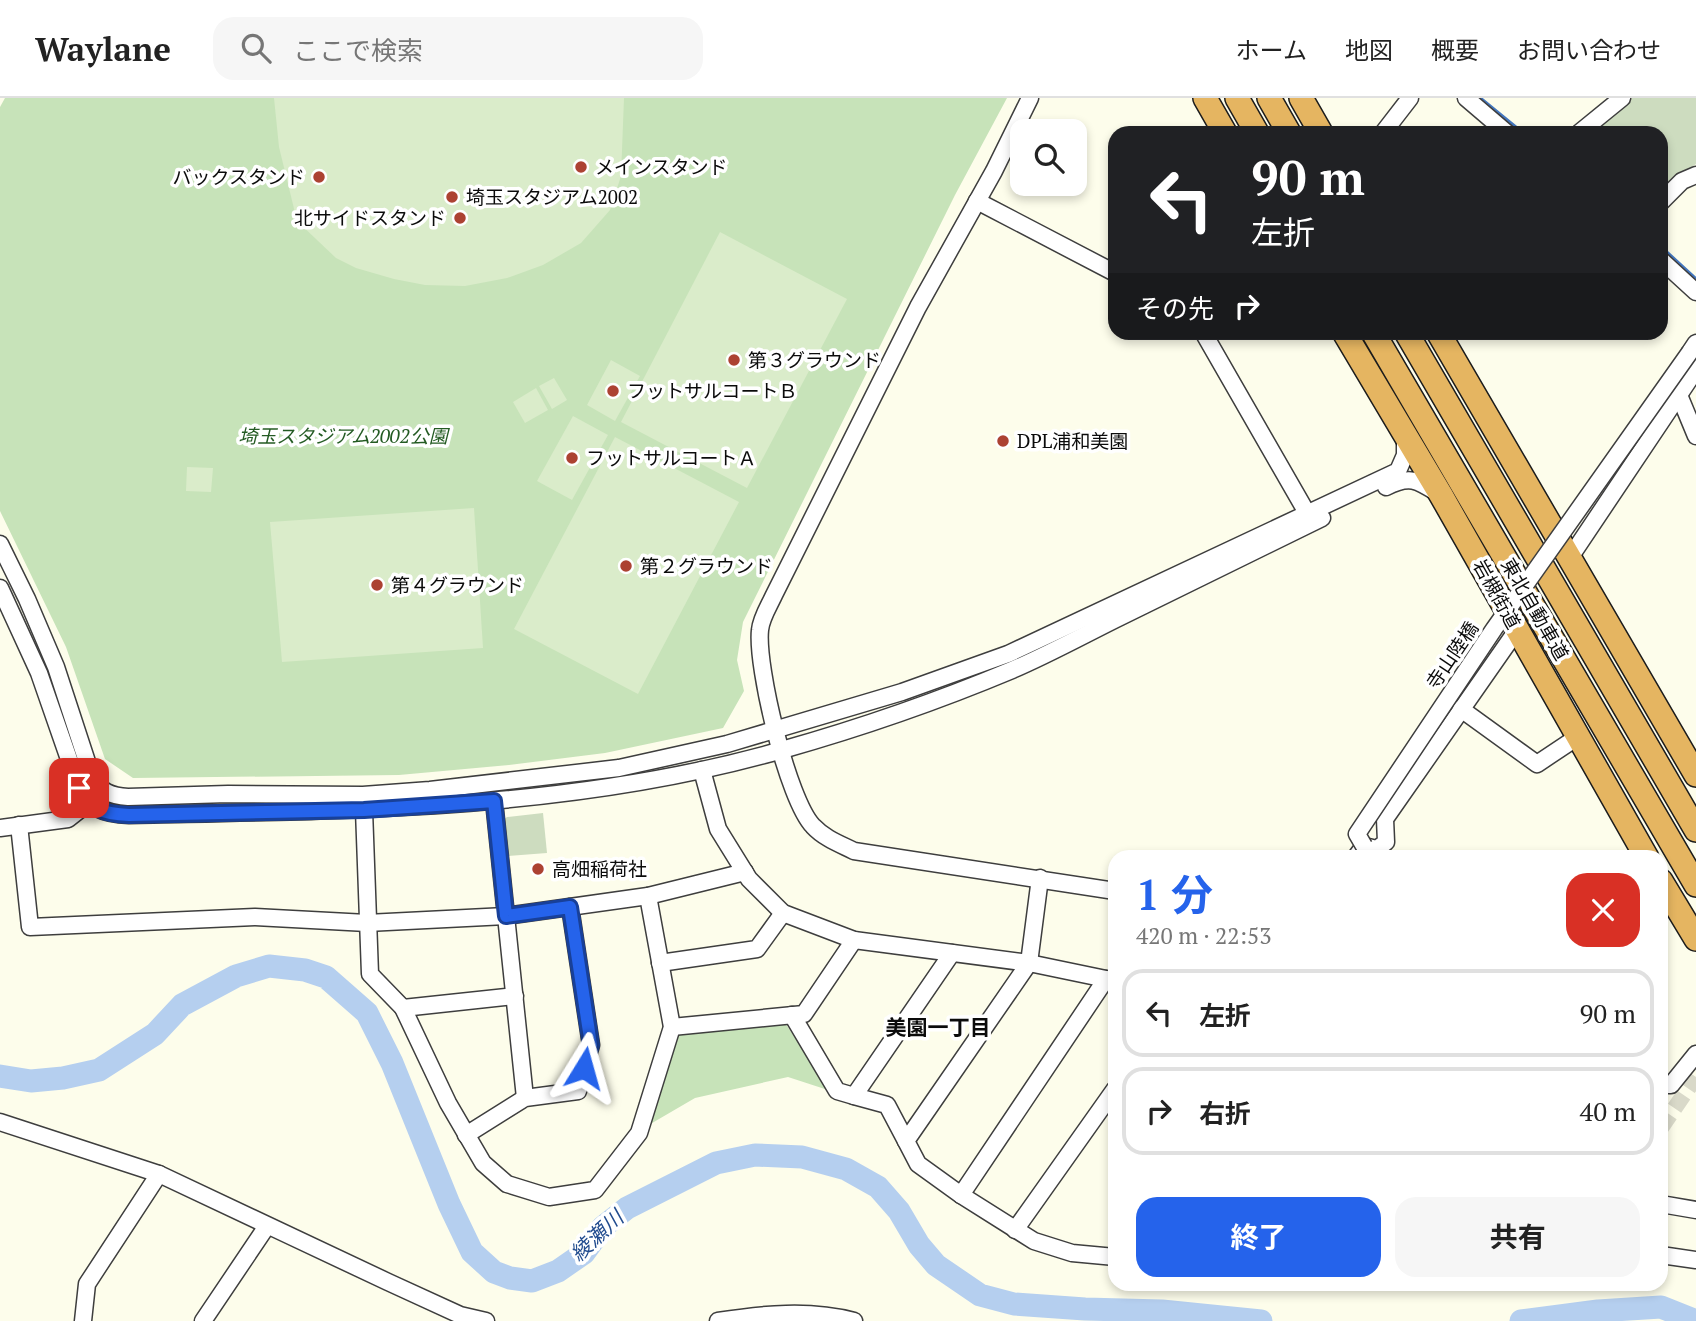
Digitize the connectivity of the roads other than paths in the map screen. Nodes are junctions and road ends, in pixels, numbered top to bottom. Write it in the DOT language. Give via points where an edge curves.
graph roads {
  1 [pos="1030,98"];
  2 [pos="1205,98"];
  3 [pos="1237,98"];
  4 [pos="1269,98"];
  5 [pos="1301,98"];
  6 [pos="1410,98"];
  7 [pos="1466,98"];
  8 [pos="1622,98"];
  9 [pos="1221,126"];
  10 [pos="1253,126"];
  11 [pos="1286,126"];
  12 [pos="1317,126"];
  13 [pos="1388,126"];
  14 [pos="1499,126"];
  15 [pos="1588,126"];
  16 [pos="1696,175"];
  17 [pos="1668,195"];
  18 [pos="977,201"];
  19 [pos="1668,266"];
  20 [pos="1108,269"];
  21 [pos="1696,292"];
  22 [pos="1208,340"];
  23 [pos="1349,340"];
  24 [pos="1378,340"];
  25 [pos="1411,340"];
  26 [pos="1443,340"];
  27 [pos="1693,348"];
  28 [pos="1679,395"];
  29 [pos="1405,433"];
  30 [pos="1696,436"];
  31 [pos="1441,495"];
  32 [pos="1307,513"];
  33 [pos="0,544"];
  34 [pos="1569,559"];
  35 [pos="0,588"];
  36 [pos="4,608"];
  37 [pos="1517,630"];
  38 [pos="1461,709"];
  39 [pos="776,731"];
  40 [pos="1579,736"];
  41 [pos="782,750"];
  42 [pos="702,770"];
  43 [pos="1696,775"];
  44 [pos="103,790"];
  45 [pos="494,801"];
  46 [pos="90,803"];
  47 [pos="364,810"];
  48 [pos="19,825"];
  49 [pos="0,828"];
  50 [pos="1696,830"];
  51 [pos="1360,850"];
  52 [pos="1371,850"];
  53 [pos="1643,850"];
  54 [pos="745,872"];
  55 [pos="1040,878"];
  56 [pos="1696,885"];
  57 [pos="1108,890"];
  58 [pos="1668,893"];
  59 [pos="648,896"];
  60 [pos="570,907"];
  61 [pos="783,914"];
  62 [pos="506,916"];
  63 [pos="368,923"];
  64 [pos="1696,939"];
  65 [pos="853,940"];
  66 [pos="952,953"];
  67 [pos="660,963"];
  68 [pos="1028,963"];
  69 [pos="1108,981"];
  70 [pos="1108,984"];
  71 [pos="515,996"];
  72 [pos="402,1008"];
  73 [pos="792,1015"];
  74 [pos="672,1027"];
  75 [pos="1696,1054"];
  76 [pos="1668,1085"];
  77 [pos="855,1096"];
  78 [pos="526,1098"];
  79 [pos="1108,1099"];
  80 [pos="0,1122"];
  81 [pos="466,1135"];
  82 [pos="906,1141"];
  83 [pos="159,1174"];
  84 [pos="961,1195"];
  85 [pos="1668,1205"];
  86 [pos="1696,1210"];
  87 [pos="268,1226"];
  88 [pos="1016,1230"];
  89 [pos="1108,1256"];
  90 [pos="1668,1256"];
  91 [pos="1696,1260"];
  92 [pos="769,1317"];
  93 [pos="458,1318"];
  94 [pos="83,1321"];
  95 [pos="203,1321"];
  96 [pos="486,1321"];
  97 [pos="718,1321"];
  98 [pos="855,1321"];
  1 -- 18 [label="street"];
  2 -- 9 [label="highway"];
  3 -- 10 [label="highway"];
  4 -- 11 [label="highway"];
  5 -- 12 [label="highway"];
  6 -- 13 [label="street"];
  7 -- 14 [label="street"];
  8 -- 15 [label="street"];
  16 -- 17 [label="street"];
  18 -- 20 [label="street"];
  18 -- 39 [label="street" via="918,307 760,627 760,666"];
  19 -- 21 [label="street"];
  22 -- 32 [label="street"];
  23 -- 29 [label="highway, 岩槻街道"];
  24 -- 56 [label="highway, 東北自動車道"];
  25 -- 50 [label="highway, 東北自動車道"];
  26 -- 34 [label="highway"];
  27 -- 28 [label="street" via="1689,380"];
  27 -- 51 [label="street, 寺山陸橋, bridge" via="1509,607 1357,834"];
  28 -- 30 [label="street"];
  28 -- 34 [label="street"];
  29 -- 31 [label="highway, 岩槻街道"];
  29 -- 32 [label="street" via="1405,455 1398,471"];
  31 -- 37 [label="highway, 岩槻街道"];
  31 -- 41 [label="street" via="1422,483 1402,479 1014,669"];
  32 -- 39 [label="street" via="1008,654"];
  33 -- 44 [label="street" via="56,667 92,777"];
  34 -- 43 [label="highway"];
  35 -- 36 [label="street"];
  36 -- 46 [label="street" via="39,673 79,788"];
  37 -- 38 [label="street"];
  37 -- 40 [label="highway, 岩槻街道"];
  38 -- 40 [label="street" via="1537,764"];
  38 -- 52 [label="street" via="1385,819 1386,842"];
  39 -- 41 [label="street"];
  39 -- 44 [label="street" via="619,768 430,790 128,797"];
  40 -- 53 [label="highway, 岩槻街道"];
  41 -- 42 [label="street"];
  41 -- 55 [label="street" via="796,801 813,826 829,839 854,851"];
  42 -- 45 [label="street" via="574,793"];
  42 -- 54 [label="street" via="718,829"];
  44 -- 46 [label="street"];
  45 -- 47 [label="street"];
  45 -- 62 [label="street"];
  46 -- 47 [label="street" via="104,812 129,815"];
  46 -- 48 [label="street" via="68,819"];
  47 -- 63 [label="street"];
  48 -- 49 [label="street"];
  48 -- 63 [label="street" via="30,927 255,917"];
  54 -- 59 [label="street"];
  54 -- 61 [label="street"];
  55 -- 57 [label="street"];
  55 -- 68 [label="street"];
  58 -- 64 [label="highway"];
  59 -- 60 [label="street"];
  59 -- 67 [label="street"];
  60 -- 62 [label="street"];
  60 -- 78 [label="street" via="591,1045 578,1091"];
  61 -- 65 [label="street"];
  61 -- 67 [label="street" via="757,949"];
  62 -- 63 [label="street"];
  62 -- 71 [label="street"];
  63 -- 72 [label="street" via="370,974"];
  65 -- 66 [label="street"];
  65 -- 73 [label="street" via="804,1014"];
  66 -- 68 [label="street"];
  66 -- 77 [label="street"];
  67 -- 74 [label="street"];
  68 -- 69 [label="street"];
  68 -- 82 [label="street"];
  70 -- 84 [label="street"];
  71 -- 72 [label="street"];
  71 -- 78 [label="street"];
  72 -- 81 [label="street"];
  73 -- 74 [label="street"];
  73 -- 77 [label="street" via="837,1091"];
  74 -- 81 [label="street" via="639,1133 595,1190 549,1197 506,1184 483,1163"];
  75 -- 76 [label="street"];
  77 -- 82 [label="street" via="887,1105"];
  78 -- 81 [label="street"];
  79 -- 88 [label="street"];
  80 -- 83 [label="street"];
  82 -- 84 [label="street" via="918,1164"];
  83 -- 87 [label="street"];
  83 -- 94 [label="street" via="87,1284"];
  84 -- 88 [label="street"];
  85 -- 86 [label="street"];
  87 -- 93 [label="street"];
  87 -- 95 [label="street"];
  88 -- 89 [label="street" via="1072,1253"];
  90 -- 91 [label="street"];
  92 -- 97 [label="street"];
  92 -- 98 [label="street"];
  93 -- 96 [label="street"];
}
